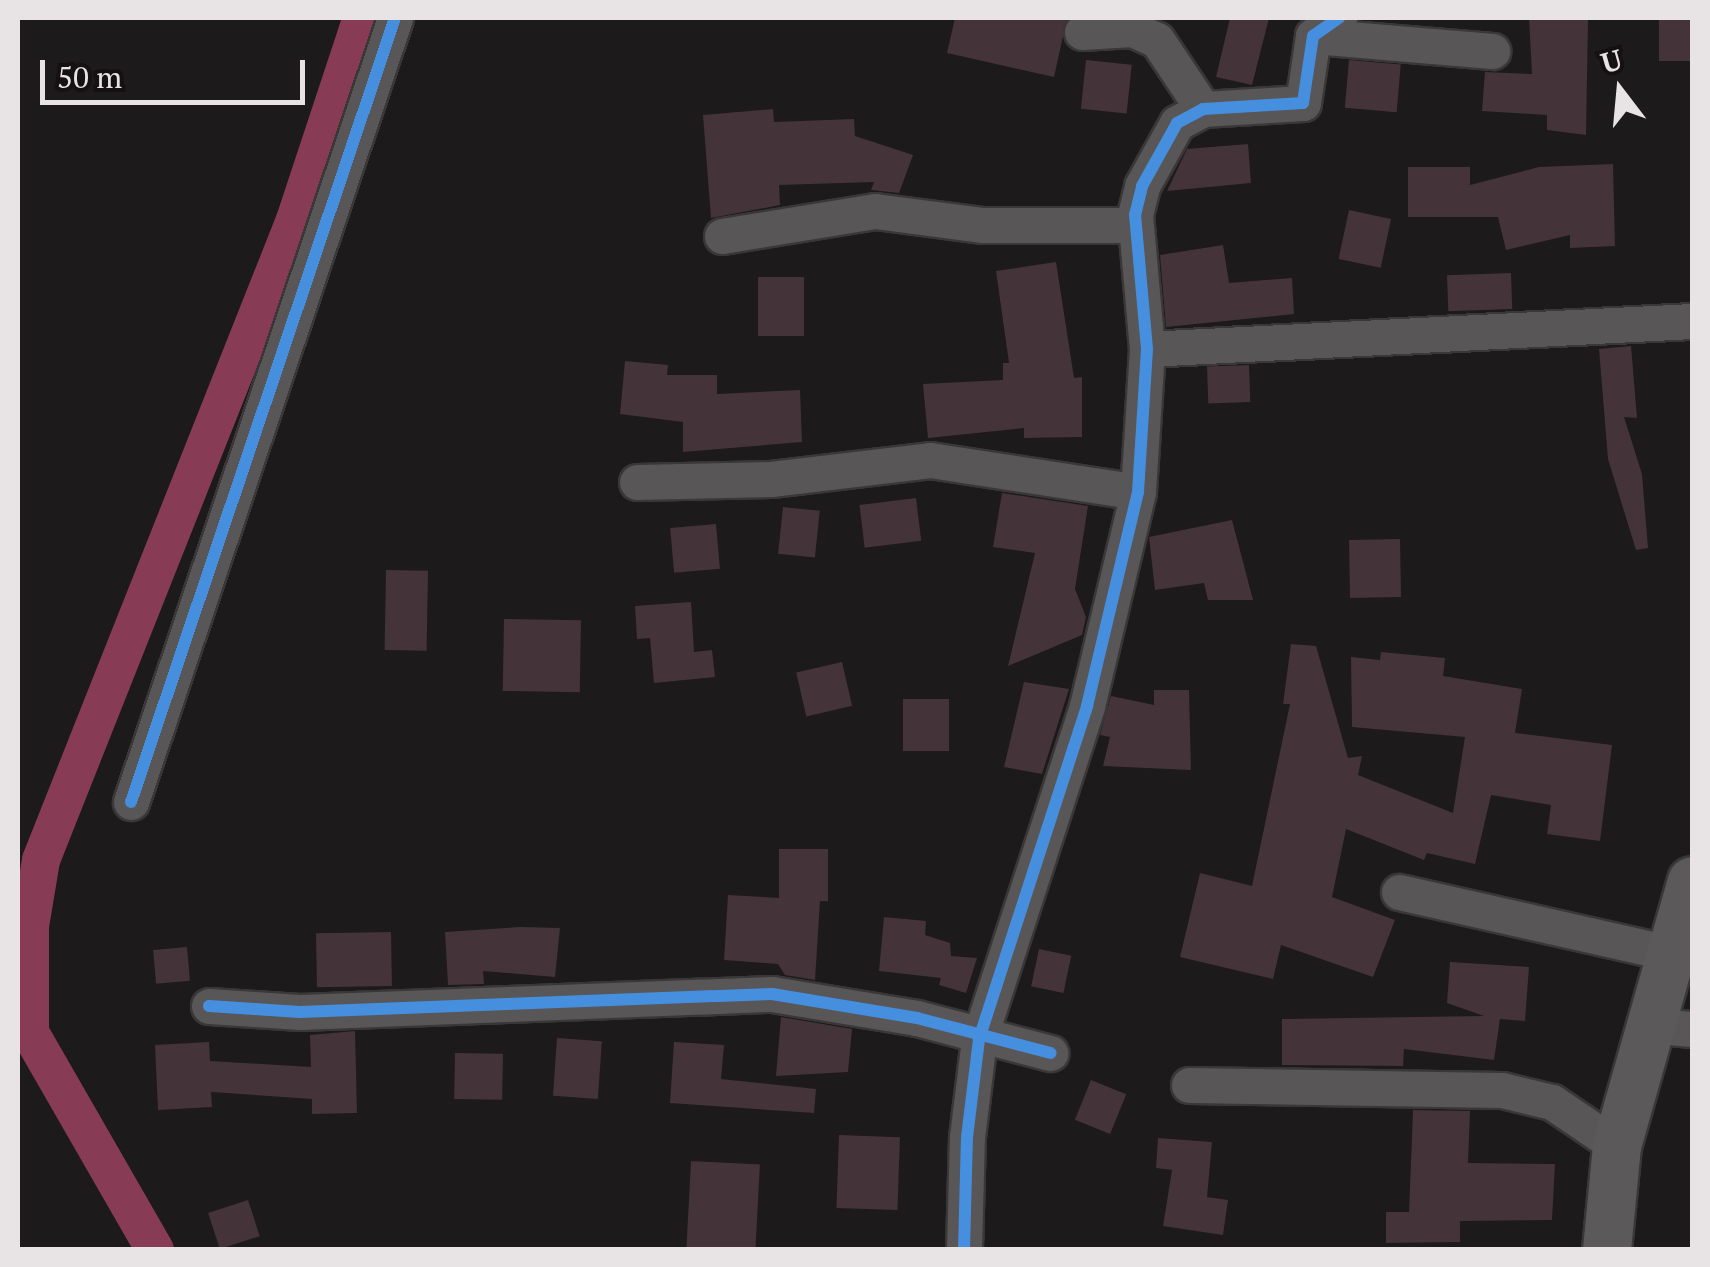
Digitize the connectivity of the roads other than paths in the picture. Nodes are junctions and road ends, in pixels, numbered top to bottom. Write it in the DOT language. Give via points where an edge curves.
graph roads {
  1 [pos="395,18"];
  2 [pos="1326,27"];
  3 [pos="1082,32"];
  4 [pos="1492,52"];
  5 [pos="1204,108"];
  6 [pos="1135,225"];
  7 [pos="722,236"];
  8 [pos="1692,321"];
  9 [pos="1146,349"];
  10 [pos="637,482"];
  11 [pos="1138,492"];
  12 [pos="131,802"];
  13 [pos="1692,881"];
  14 [pos="1399,892"];
  15 [pos="1670,953"];
  16 [pos="210,1006"];
  17 [pos="1670,1027"];
  18 [pos="979,1039"];
  19 [pos="1050,1053"];
  20 [pos="1189,1086"];
  21 [pos="1617,1146"];
  22 [pos="964,1250"];
  23 [pos="1607,1250"];
  1 -- 12 [label="street"];
  2 -- 4 [label="street"];
  2 -- 5 [label="street" via="1303,103"];
  3 -- 5 [label="street" via="1132,30 1157,40"];
  5 -- 6 [label="street" via="1177,123 1162,146 1142,186"];
  6 -- 7 [label="street" via="983,225 875,210"];
  6 -- 9 [label="street"];
  8 -- 9 [label="street"];
  9 -- 11 [label="street"];
  10 -- 11 [label="street" via="771,479 930,460"];
  11 -- 18 [label="street" via="1084,719"];
  13 -- 15 [label="street"];
  14 -- 15 [label="street"];
  15 -- 17 [label="street"];
  16 -- 18 [label="street" via="300,1012 772,994 917,1018"];
  17 -- 21 [label="street"];
  18 -- 19 [label="street"];
  18 -- 22 [label="street"];
  20 -- 21 [label="street" via="1502,1090 1552,1102"];
  21 -- 23 [label="street"];
}
